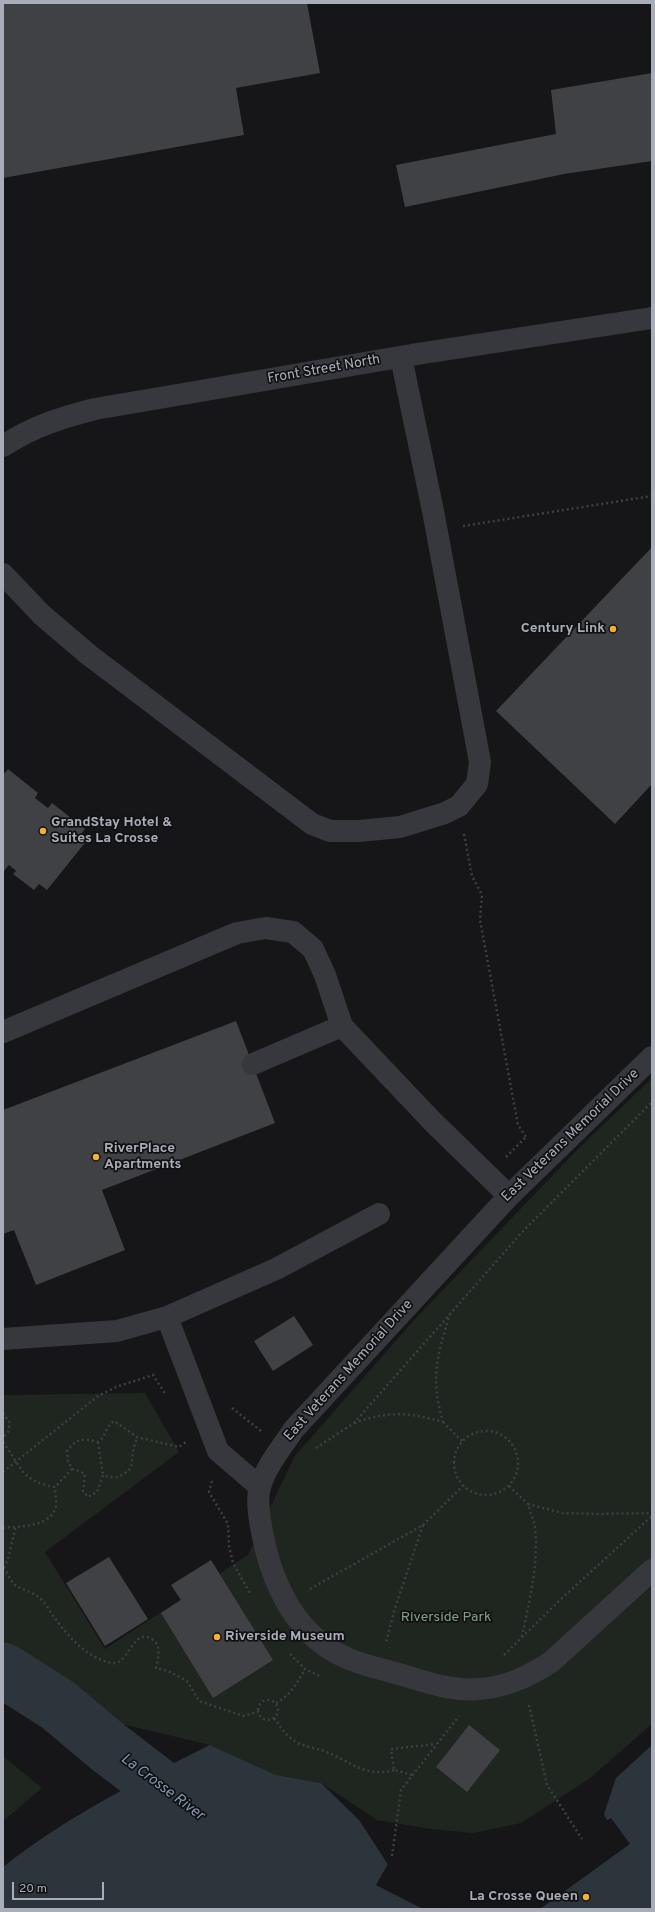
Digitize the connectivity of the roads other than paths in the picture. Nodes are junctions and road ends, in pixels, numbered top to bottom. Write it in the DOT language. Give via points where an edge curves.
graph roads {
  1 [pos="652,318"];
  2 [pos="401,357"];
  3 [pos="3,446"];
  4 [pos="3,574"];
  5 [pos="342,1026"];
  6 [pos="3,1032"];
  7 [pos="652,1057"];
  8 [pos="253,1064"];
  9 [pos="509,1196"];
  10 [pos="379,1214"];
  11 [pos="167,1317"];
  12 [pos="3,1339"];
  13 [pos="260,1487"];
  14 [pos="652,1570"];
  1 -- 2 [label="street, Front Street North"];
  2 -- 3 [label="street, Front Street North" via="95,409 52,421 22,434"];
  2 -- 4 [label="street" via="437,530 480,762 477,784 459,806 445,813 393,828 330,831 312,824 89,655 42,615"];
  5 -- 6 [label="street" via="325,975 313,949 293,932 266,928 237,933"];
  5 -- 8 [label="street"];
  5 -- 9 [label="street" via="433,1122"];
  7 -- 9 [label="street, East Veterans Memorial Drive"];
  9 -- 13 [label="street, East Veterans Memorial Drive" via="294,1429"];
  10 -- 11 [label="street" via="276,1270"];
  11 -- 12 [label="street" via="117,1331"];
  11 -- 13 [label="street" via="218,1451"];
  13 -- 14 [label="street, East Veterans Memorial Drive" via="259,1502 266,1547 278,1585 308,1632 350,1659 434,1684 477,1690 516,1682 551,1662"];
}
